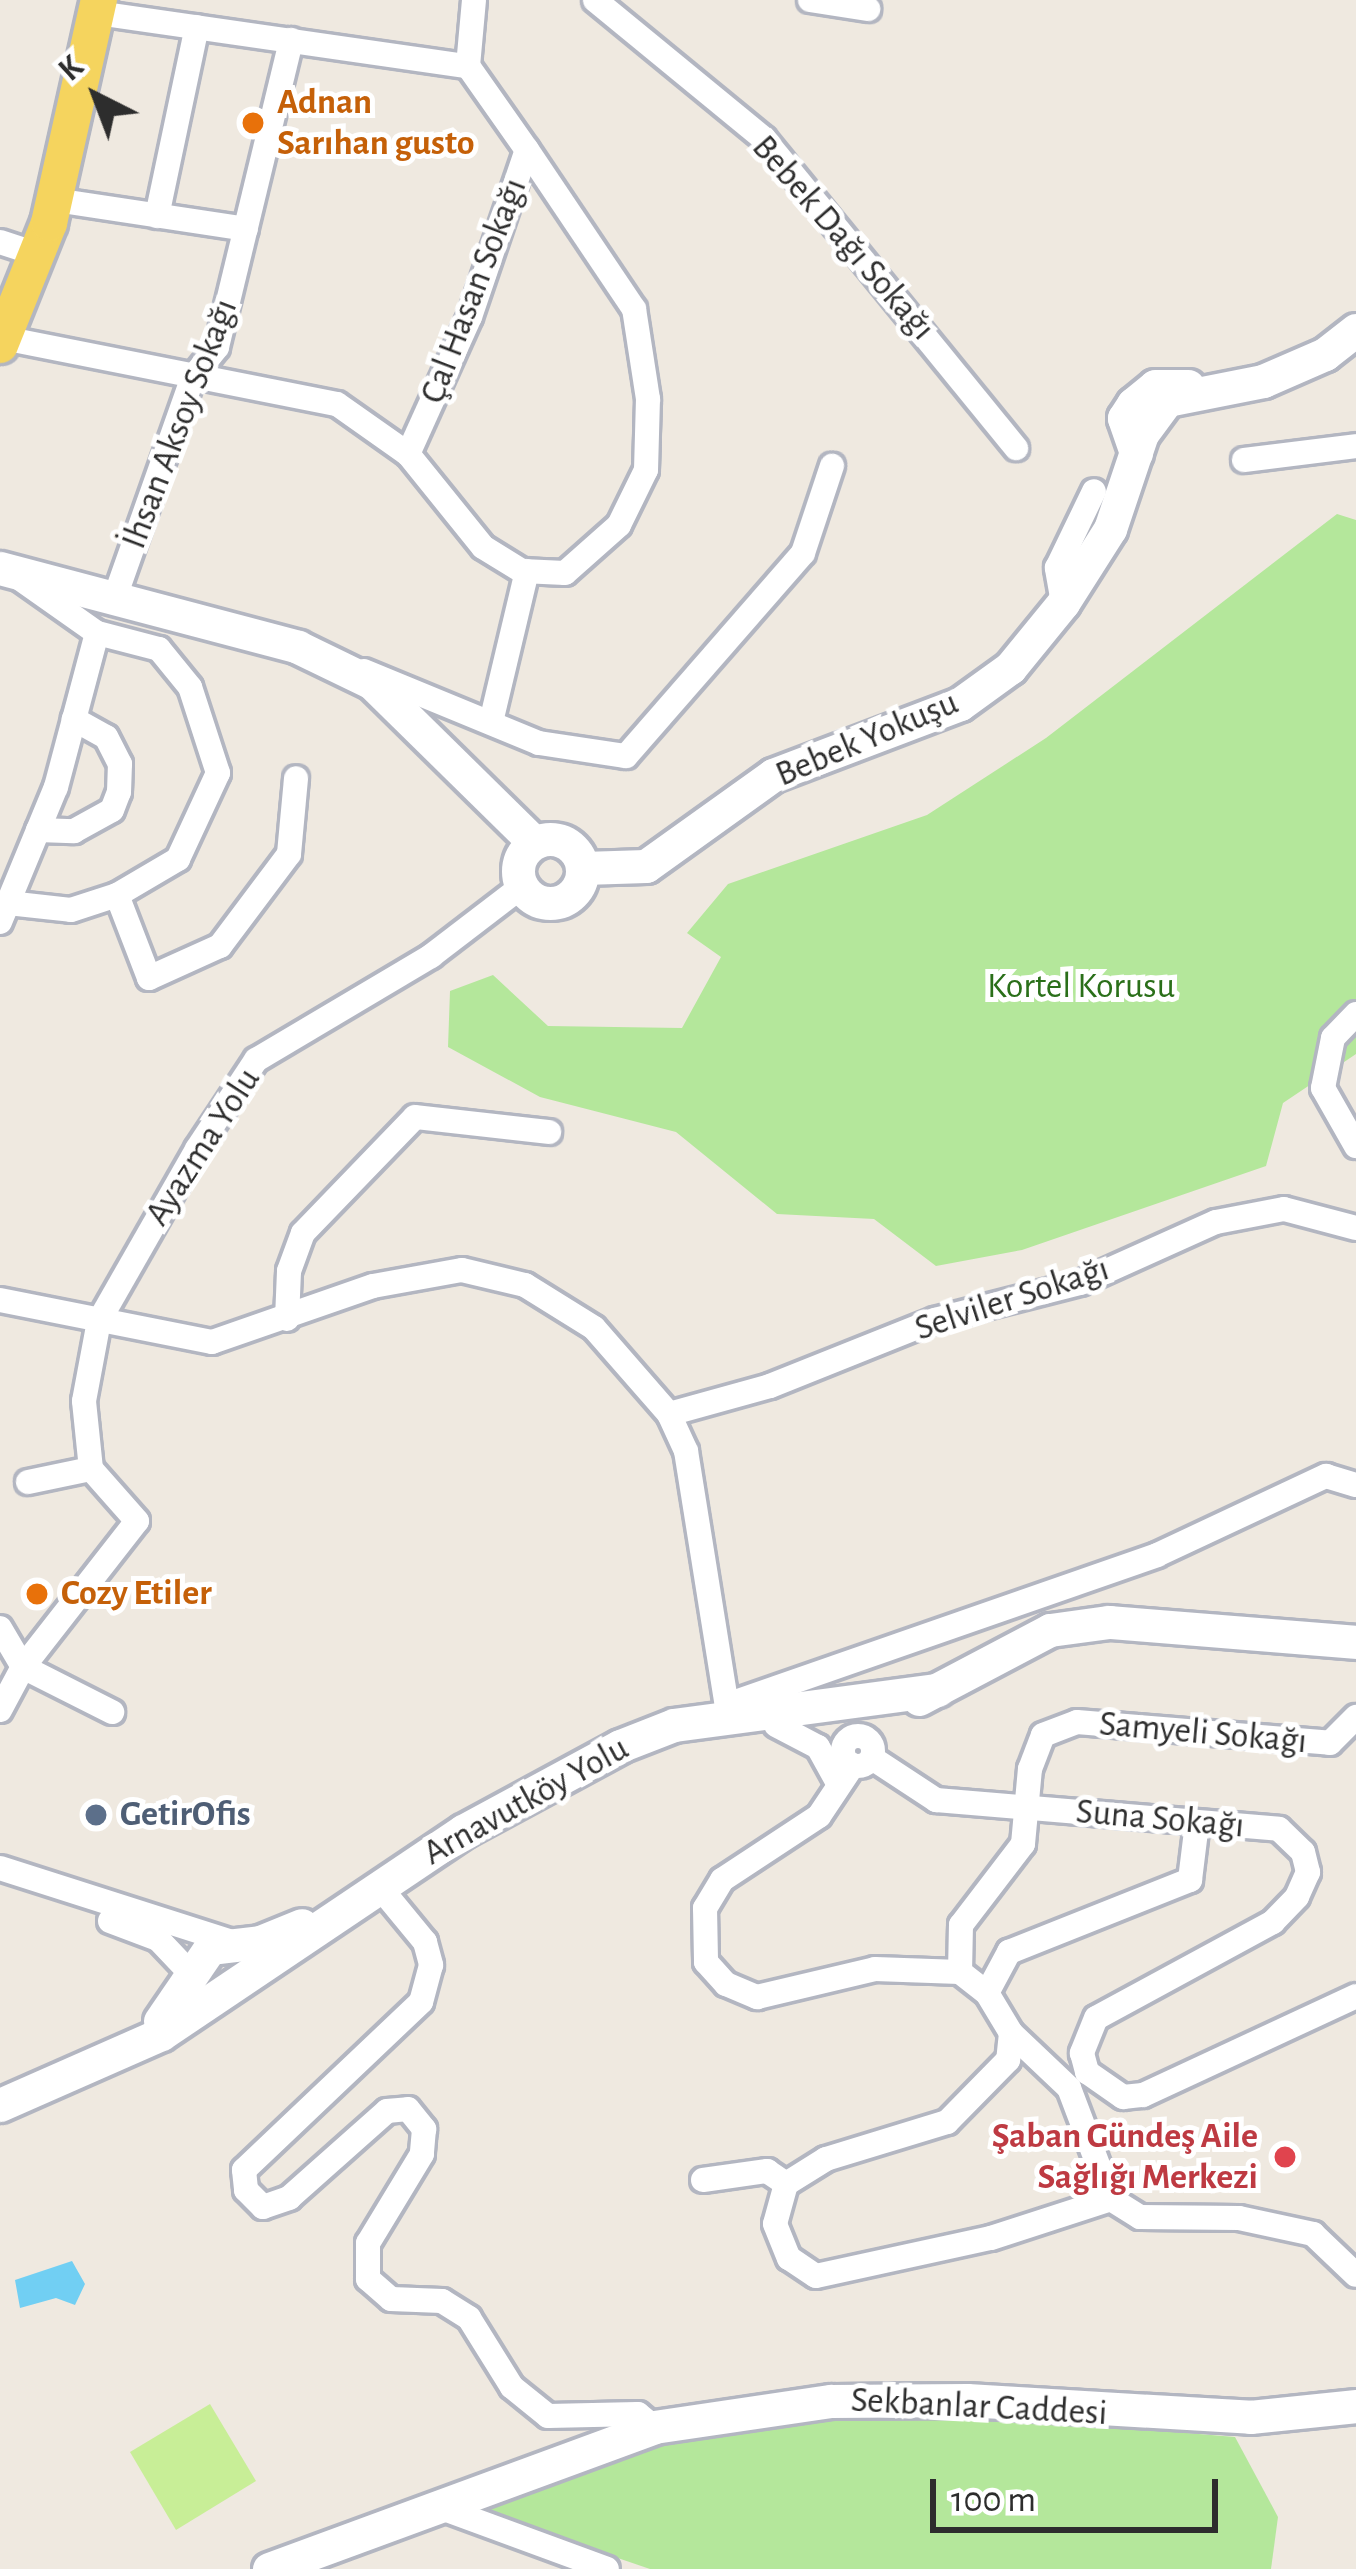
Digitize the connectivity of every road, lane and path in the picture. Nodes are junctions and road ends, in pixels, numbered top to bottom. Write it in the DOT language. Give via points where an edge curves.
graph roads {
  1 [pos="474,0"];
  2 [pos="595,0"];
  3 [pos="810,0"];
  4 [pos="98,7"];
  5 [pos="868,9"];
  6 [pos="197,27"];
  7 [pos="291,40"];
  8 [pos="468,66"];
  9 [pos="527,151"];
  10 [pos="55,200"];
  11 [pos="157,216"];
  12 [pos="246,229"];
  13 [pos="0,242"];
  14 [pos="37,254"];
  15 [pos="1356,330"];
  16 [pos="1,342"];
  17 [pos="193,377"];
  18 [pos="1356,446"];
  19 [pos="1016,448"];
  20 [pos="408,454"];
  21 [pos="1244,460"];
  22 [pos="832,466"];
  23 [pos="1094,491"];
  24 [pos="5,570"];
  25 [pos="526,571"];
  26 [pos="115,597"];
  27 [pos="1064,603"];
  28 [pos="97,633"];
  29 [pos="298,647"];
  30 [pos="74,719"];
  31 [pos="490,722"];
  32 [pos="296,778"];
  33 [pos="38,830"];
  34 [pos="534,842"];
  35 [pos="583,868"];
  36 [pos="521,887"];
  37 [pos="118,895"];
  38 [pos="2,915"];
  39 [pos="1356,1014"];
  40 [pos="1348,1116"];
  41 [pos="549,1132"];
  42 [pos="1356,1146"];
  43 [pos="1356,1228"];
  44 [pos="0,1300"];
  45 [pos="287,1319"];
  46 [pos="99,1321"];
  47 [pos="669,1414"];
  48 [pos="91,1469"];
  49 [pos="28,1482"];
  50 [pos="1356,1485"];
  51 [pos="0,1628"];
  52 [pos="1356,1642"];
  53 [pos="12,1672"];
  54 [pos="0,1710"];
  55 [pos="112,1712"];
  56 [pos="728,1712"];
  57 [pos="1356,1717"];
  58 [pos="776,1725"];
  59 [pos="857,1737"];
  60 [pos="838,1787"];
  61 [pos="1025,1808"];
  62 [pos="1197,1823"];
  63 [pos="0,1868"];
  64 [pos="0,1885"];
  65 [pos="378,1885"];
  66 [pos="235,1965"];
  67 [pos="960,1972"];
  68 [pos="192,1976"];
  69 [pos="987,1993"];
  70 [pos="1356,1996"];
  71 [pos="1011,2033"];
  72 [pos="126,2049"];
  73 [pos="1078,2080"];
  74 [pos="0,2105"];
  75 [pos="703,2180"];
  76 [pos="786,2184"];
  77 [pos="1111,2199"];
  78 [pos="1356,2275"];
  79 [pos="1356,2406"];
  80 [pos="654,2427"];
  81 [pos="436,2506"];
  82 [pos="328,2555"];
  83 [pos="269,2569"];
  84 [pos="608,2569"];
  1 -- 8 [label="street"];
  2 -- 19 [label="street, Bebek Dağı Sokağı" via="764,139"];
  3 -- 5 [label="street"];
  4 -- 6 [label="street"];
  4 -- 10 [label="main road"];
  6 -- 7 [label="street"];
  6 -- 11 [label="street"];
  7 -- 8 [label="street"];
  7 -- 12 [label="street, İhsan Aksoy Sokağı"];
  8 -- 9 [label="street, Çal Hasan Sokağı"];
  9 -- 20 [label="street, Çal Hasan Sokağı" via="470,317"];
  9 -- 25 [label="street" via="634,309 648,399 646,470 619,525 566,573"];
  10 -- 11 [label="street"];
  10 -- 14 [label="main road"];
  11 -- 12 [label="street"];
  12 -- 17 [label="street, İhsan Aksoy Sokağı" via="217,347"];
  13 -- 14 [label="street"];
  14 -- 16 [label="main road"];
  15 -- 27 [label="street, Bebek Yokuşu" via="1304,363 1220,390 1168,382 1144,391 1124,418 1136,453 1110,529"];
  16 -- 17 [label="street"];
  17 -- 20 [label="street" via="337,404"];
  17 -- 26 [label="street, İhsan Aksoy Sokağı"];
  18 -- 21 [label="street"];
  20 -- 25 [label="street" via="483,547"];
  22 -- 31 [label="street" via="803,553 626,757 539,743"];
  23 -- 27 [label="street" via="1057,568"];
  24 -- 26 [label="street"];
  24 -- 28 [label="street"];
  25 -- 31 [label="street"];
  26 -- 29 [label="street"];
  27 -- 35 [label="street, Bebek Yokuşu" via="1010,668 960,704 772,776 646,866"];
  28 -- 30 [label="street"];
  28 -- 37 [label="street" via="159,649 190,687 218,772 178,859"];
  29 -- 31 [label="street"];
  29 -- 34 [label="street" via="372,683"];
  30 -- 33 [label="street"];
  30 -- 33 [label="street" via="106,737 120,764 118,792 112,810 74,831"];
  32 -- 37 [label="street" via="289,854 220,946 149,978"];
  33 -- 38 [label="street"];
  34 -- 35 [label="street" via="563,840"];
  34 -- 36 [label="street" via="518,864"];
  35 -- 36 [label="street" via="577,889 555,903"];
  36 -- 46 [label="street, Ayazma Yolu" via="431,956 256,1060"];
  37 -- 38 [label="street" via="71,910"];
  39 -- 40 [label="street" via="1326,1058 1323,1088"];
  40 -- 42 [label="street"];
  41 -- 45 [label="street" via="415,1117 303,1233 289,1271"];
  43 -- 47 [label="street, Selviler Sokağı" via="1284,1209 1216,1222 1080,1283 935,1320 770,1386"];
  44 -- 46 [label="street"];
  45 -- 46 [label="street" via="212,1342"];
  45 -- 47 [label="street" via="374,1286 462,1270 525,1286 594,1328"];
  46 -- 48 [label="street" via="84,1401"];
  47 -- 56 [label="street" via="686,1451"];
  48 -- 49 [label="street"];
  48 -- 53 [label="street" via="137,1522"];
  50 -- 56 [label="street" via="1326,1476 1157,1555"];
  51 -- 53 [label="street"];
  52 -- 59 [label="street" via="1109,1622 1050,1630"];
  53 -- 54 [label="street"];
  53 -- 55 [label="street"];
  56 -- 58 [label="street"];
  56 -- 59 [label="street"];
  56 -- 65 [label="street, Arnavutköy Yolu" via="620,1746"];
  57 -- 61 [label="street, Samyeli Sokağı" via="1330,1743 1078,1722 1043,1736"];
  58 -- 59 [label="street"];
  58 -- 60 [label="street" via="831,1758"];
  59 -- 60 [label="street"];
  59 -- 61 [label="street, Suna Sokağı" via="936,1800"];
  60 -- 67 [label="street" via="819,1816 722,1880 705,1908 706,1962 726,1984 757,1997 875,1969"];
  61 -- 62 [label="street, Suna Sokağı"];
  61 -- 67 [label="street, Suna Sokağı" via="1023,1844 961,1925"];
  62 -- 69 [label="street" via="1190,1880 1010,1952"];
  62 -- 73 [label="street, Suna Sokağı" via="1279,1829 1293,1838 1308,1872 1297,1897 1222,1955 1096,2018"];
  63 -- 66 [label="street"];
  64 -- 68 [label="street" via="147,1933"];
  65 -- 66 [label="street, Arnavutköy Yolu"];
  65 -- 80 [label="street" via="425,1942 431,1965 421,2002 244,2170 246,2190 263,2207 289,2198 387,2111 408,2110 424,2128 422,2154 368,2242 368,2278 391,2299 442,2301 470,2318 512,2387 548,2416 638,2414"];
  66 -- 68 [label="street"];
  66 -- 68 [label="street" via="210,1948"];
  66 -- 72 [label="street"];
  67 -- 69 [label="street"];
  68 -- 72 [label="street" via="170,2012"];
  69 -- 71 [label="street"];
  70 -- 73 [label="street" via="1143,2095 1123,2097"];
  71 -- 73 [label="street"];
  71 -- 76 [label="street" via="1008,2060 947,2122 826,2159"];
  72 -- 74 [label="street"];
  73 -- 77 [label="street"];
  75 -- 76 [label="street" via="767,2171"];
  76 -- 77 [label="street" via="775,2224 789,2258 816,2276 991,2238"];
  77 -- 78 [label="street" via="1140,2217 1239,2218 1313,2234"];
  79 -- 80 [label="street, Sekbanlar Caddesi" via="1250,2417 831,2401"];
  80 -- 81 [label="street, Sekbanlar Caddesi"];
  81 -- 82 [label="street, Sekbanlar Caddesi"];
  81 -- 84 [label="street"];
  82 -- 83 [label="street, Sekbanlar Caddesi"];
}
